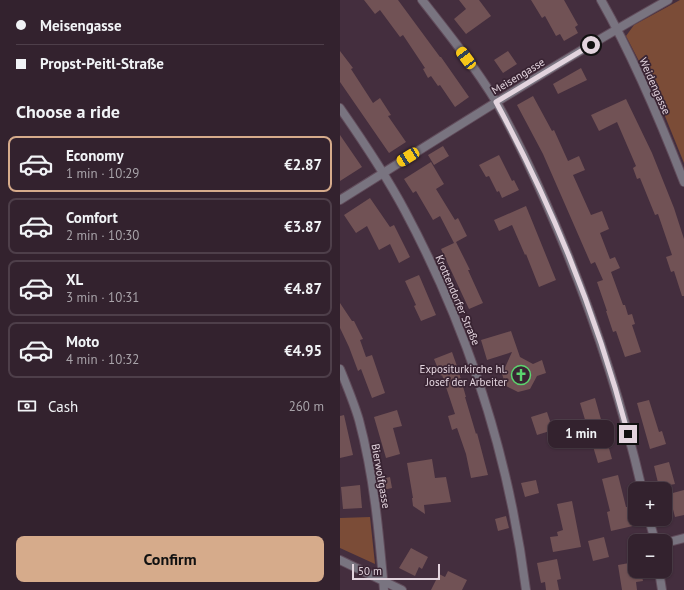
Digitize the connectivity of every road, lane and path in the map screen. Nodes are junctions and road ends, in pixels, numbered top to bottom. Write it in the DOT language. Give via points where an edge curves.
graph roads {
  1 [pos="422,0"];
  2 [pos="601,0"];
  3 [pos="668,0"];
  4 [pos="618,29"];
  5 [pos="496,102"];
  6 [pos="340,108"];
  7 [pos="383,173"];
  8 [pos="684,182"];
  9 [pos="340,200"];
  10 [pos="340,369"];
  11 [pos="640,482"];
  12 [pos="684,538"];
  13 [pos="672,541"];
  14 [pos="340,560"];
  15 [pos="660,578"];
  16 [pos="383,580"];
  17 [pos="384,590"];
  18 [pos="402,590"];
  19 [pos="526,590"];
  20 [pos="662,590"];
  1 -- 5 [label="street" via="475,69"];
  2 -- 4 [label="street, Weidengasse"];
  3 -- 4 [label="street, Meisengasse"];
  4 -- 5 [label="street, Meisengasse"];
  4 -- 8 [label="street, Weidengasse"];
  5 -- 7 [label="street, Meisengasse"];
  5 -- 11 [label="street" via="537,183 582,289 612,376"];
  6 -- 7 [label="street, Krottendorfer Straße"];
  7 -- 9 [label="street, Meisengasse"];
  7 -- 19 [label="street, Krottendorfer Straße" via="440,282 479,382 513,507"];
  10 -- 16 [label="street, Bierwolfgasse" via="359,420 367,455 375,500"];
  12 -- 13 [label="street"];
  14 -- 16 [label="street"];
  15 -- 20 [label="street"];
  16 -- 17 [label="street, Bierwolfgasse"];
  16 -- 18 [label="street"];
}
